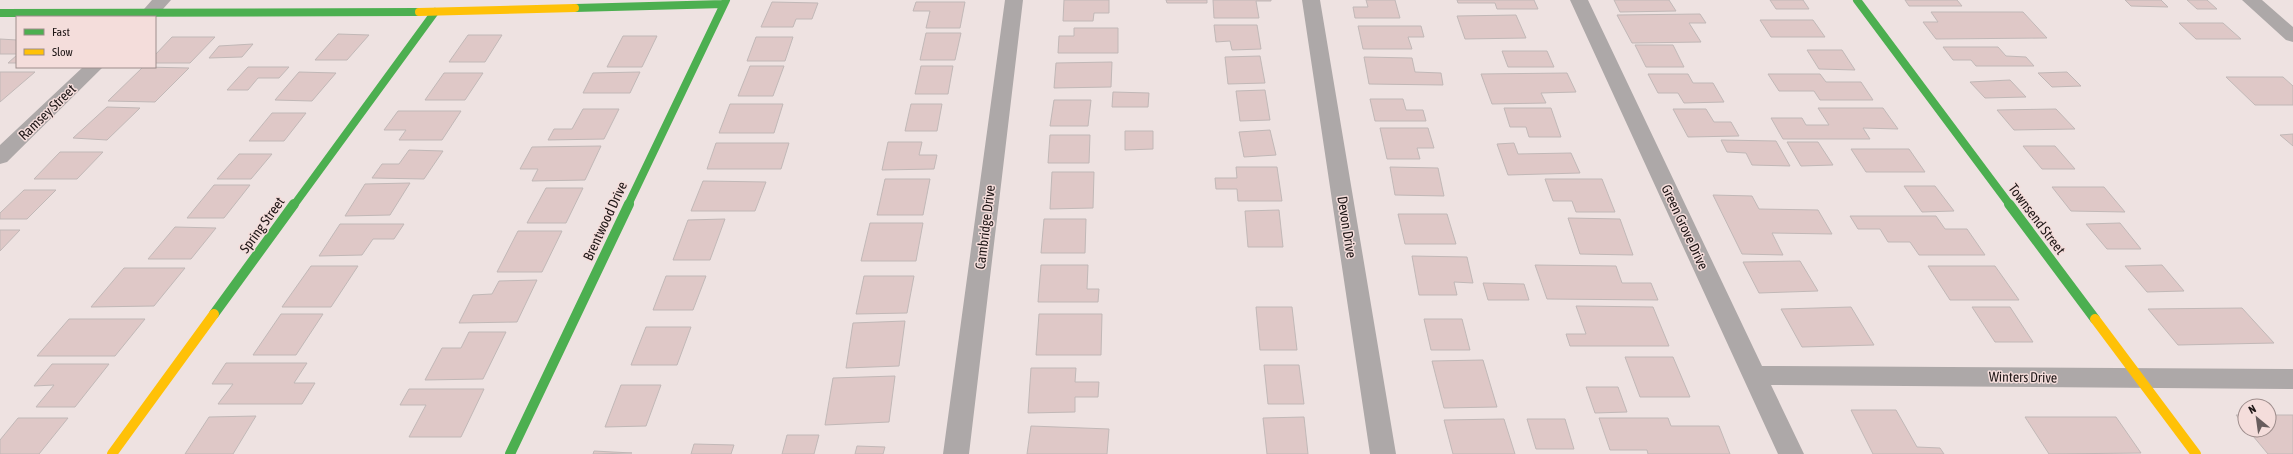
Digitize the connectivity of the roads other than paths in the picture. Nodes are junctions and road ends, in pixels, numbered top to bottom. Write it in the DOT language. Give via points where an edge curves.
graph roads {
  1 [pos="1014,0"];
  2 [pos="1311,0"];
  3 [pos="1579,0"];
  4 [pos="1857,0"];
  5 [pos="2251,0"];
  6 [pos="725,2"];
  7 [pos="153,10"];
  8 [pos="435,12"];
  9 [pos="0,13"];
  10 [pos="2293,36"];
  11 [pos="93,68"];
  12 [pos="0,157"];
  13 [pos="1753,375"];
  14 [pos="2139,378"];
  15 [pos="2293,379"];
  16 [pos="112,454"];
  17 [pos="510,454"];
  18 [pos="956,454"];
  19 [pos="1383,454"];
  20 [pos="1791,454"];
  21 [pos="2196,454"];
  1 -- 18 [label="street, Cambridge Drive"];
  2 -- 19 [label="street, Devon Drive"];
  3 -- 13 [label="street, Green Grove Drive"];
  4 -- 14 [label="street, Townsend Street"];
  5 -- 10 [label="street"];
  6 -- 8 [label="street"];
  6 -- 17 [label="street, Brentwood Drive"];
  7 -- 8 [label="street"];
  7 -- 9 [label="street"];
  8 -- 16 [label="street, Spring Street"];
  11 -- 12 [label="street, Ramsey Street"];
  13 -- 14 [label="street, Winters Drive"];
  13 -- 20 [label="street, Green Grove Drive"];
  14 -- 15 [label="street, Winters Drive"];
  14 -- 21 [label="street, Townsend Street"];
}
